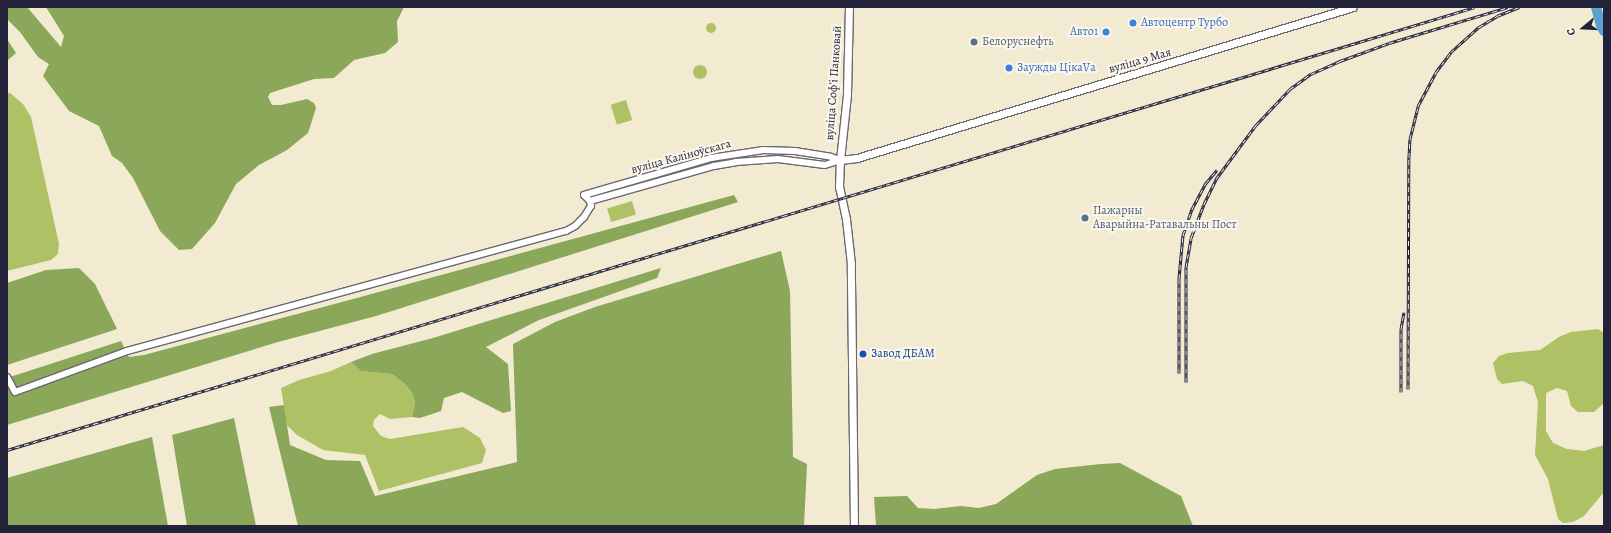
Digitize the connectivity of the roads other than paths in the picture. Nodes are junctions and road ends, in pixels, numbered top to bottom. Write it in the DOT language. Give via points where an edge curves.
graph roads {
  1 [pos="849,7"];
  2 [pos="1353,7"];
  3 [pos="840,160"];
  4 [pos="590,201"];
  5 [pos="7,377"];
  6 [pos="854,526"];
  1 -- 3 [label="main road, вуліца Софʼі Панковай" via="847,94"];
  2 -- 3 [label="main road, вуліца 9 Мая" via="857,158"];
  3 -- 4 [label="street, вуліца Каліноўскага" via="825,164 778,159 736,162"];
  3 -- 4 [label="street, вуліца Каліноўскага" via="795,151 763,150 736,153 584,195"];
  3 -- 6 [label="main road, вуліца Софʼі Панковай" via="839,186 851,264"];
  4 -- 5 [label="street" via="591,206 584,217 566,231 127,351 15,392"];
}
